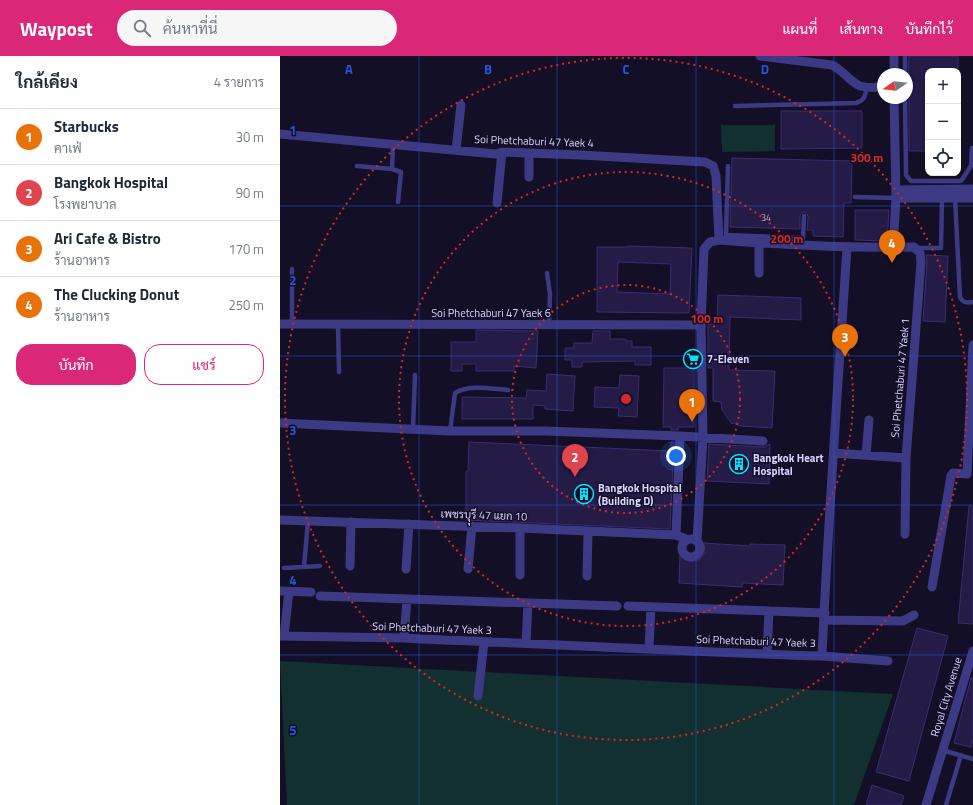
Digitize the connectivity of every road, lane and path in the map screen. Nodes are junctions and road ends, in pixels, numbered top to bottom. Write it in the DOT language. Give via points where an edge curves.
graph roads {
  1 [pos="760,56"];
  2 [pos="770,56"];
  3 [pos="894,56"];
  4 [pos="905,56"];
  5 [pos="894,68"];
  6 [pos="905,68"];
  7 [pos="867,87"];
  8 [pos="877,87"];
  9 [pos="894,104"];
  10 [pos="905,104"];
  11 [pos="461,105"];
  12 [pos="735,106"];
  13 [pos="280,134"];
  14 [pos="393,145"];
  15 [pos="972,148"];
  16 [pos="456,150"];
  17 [pos="502,152"];
  18 [pos="529,153"];
  19 [pos="358,166"];
  20 [pos="728,166"];
  21 [pos="392,169"];
  22 [pos="529,177"];
  23 [pos="973,189"];
  24 [pos="896,194"];
  25 [pos="955,194"];
  26 [pos="855,197"];
  27 [pos="942,197"];
  28 [pos="973,198"];
  29 [pos="398,202"];
  30 [pos="497,203"];
  31 [pos="804,216"];
  32 [pos="719,240"];
  33 [pos="762,241"];
  34 [pos="847,248"];
  35 [pos="893,248"];
  36 [pos="915,248"];
  37 [pos="292,269"];
  38 [pos="547,273"];
  39 [pos="758,273"];
  40 [pos="973,302"];
  41 [pos="280,324"];
  42 [pos="292,324"];
  43 [pos="338,324"];
  44 [pos="549,325"];
  45 [pos="701,325"];
  46 [pos="973,345"];
  47 [pos="338,372"];
  48 [pos="415,375"];
  49 [pos="508,390"];
  50 [pos="869,420"];
  51 [pos="280,423"];
  52 [pos="413,429"];
  53 [pos="450,430"];
  54 [pos="680,436"];
  55 [pos="703,437"];
  56 [pos="763,441"];
  57 [pos="834,453"];
  58 [pos="866,455"];
  59 [pos="906,458"];
  60 [pos="280,520"];
  61 [pos="308,521"];
  62 [pos="351,522"];
  63 [pos="409,524"];
  64 [pos="472,526"];
  65 [pos="520,528"];
  66 [pos="588,532"];
  67 [pos="905,534"];
  68 [pos="676,535"];
  69 [pos="686,539"];
  70 [pos="697,541"];
  71 [pos="320,566"];
  72 [pos="350,566"];
  73 [pos="304,567"];
  74 [pos="284,568"];
  75 [pos="406,569"];
  76 [pos="468,570"];
  77 [pos="520,575"];
  78 [pos="587,576"];
  79 [pos="932,587"];
  80 [pos="285,591"];
  81 [pos="311,592"];
  82 [pos="320,596"];
  83 [pos="406,599"];
  84 [pos="528,603"];
  85 [pos="617,606"];
  86 [pos="628,606"];
  87 [pos="650,607"];
  88 [pos="769,611"];
  89 [pos="914,615"];
  90 [pos="825,616"];
  91 [pos="282,636"];
  92 [pos="404,638"];
  93 [pos="484,642"];
  94 [pos="526,643"];
  95 [pos="649,649"];
  96 [pos="973,651"];
  97 [pos="767,654"];
  98 [pos="822,656"];
  99 [pos="888,661"];
  100 [pos="478,696"];
  101 [pos="942,750"];
  102 [pos="961,755"];
  103 [pos="973,759"];
  104 [pos="926,805"];
  105 [pos="946,805"];
  1 -- 2 [label="street"];
  2 -- 7 [label="street" via="832,65 858,85"];
  3 -- 5 [label="street"];
  4 -- 6 [label="lane"];
  7 -- 8 [label="street"];
  7 -- 12 [label="lane" via="863,101 856,104"];
  9 -- 24 [label="street"];
  10 -- 15 [label="lane" via="906,175 911,181 961,181 971,166"];
  11 -- 16 [label="street"];
  13 -- 14 [label="street, Soi Phetchaburi 47 Yaek 4"];
  14 -- 16 [label="street, Soi Phetchaburi 47 Yaek 4"];
  14 -- 21 [label="lane"];
  16 -- 17 [label="street, Soi Phetchaburi 47 Yaek 4" via="496,154"];
  17 -- 18 [label="street, Soi Phetchaburi 47 Yaek 4"];
  17 -- 30 [label="street"];
  18 -- 22 [label="street"];
  18 -- 32 [label="street, Soi Phetchaburi 47 Yaek 4" via="706,162 713,166 716,176"];
  19 -- 21 [label="lane"];
  20 -- 33 [label="lane" via="726,235"];
  21 -- 29 [label="lane" via="402,173"];
  23 -- 25 [label="street"];
  24 -- 25 [label="street"];
  24 -- 26 [label="lane"];
  24 -- 27 [label="street"];
  24 -- 35 [label="street"];
  25 -- 27 [label="street"];
  25 -- 28 [label="street"];
  25 -- 40 [label="lane" via="960,297 965,303"];
  27 -- 36 [label="lane" via="942,248"];
  31 -- 33 [label="lane" via="803,238"];
  32 -- 33 [label="street"];
  32 -- 45 [label="street" via="710,242 704,249"];
  33 -- 34 [label="street"];
  33 -- 39 [label="street"];
  34 -- 35 [label="street"];
  34 -- 57 [label="street, Soi Phetchaburi 47 Yaek 3"];
  35 -- 36 [label="street"];
  36 -- 59 [label="street, Soi Phetchaburi 47 Yaek 1" via="920,252 921,262"];
  37 -- 42 [label="lane"];
  38 -- 44 [label="lane" via="550,294"];
  41 -- 42 [label="street, Soi Phetchaburi 47 Yaek 6"];
  42 -- 43 [label="street, Soi Phetchaburi 47 Yaek 6"];
  43 -- 44 [label="street, Soi Phetchaburi 47 Yaek 6"];
  43 -- 47 [label="lane"];
  44 -- 45 [label="street, Soi Phetchaburi 47 Yaek 6"];
  45 -- 55 [label="street"];
  46 -- 79 [label="street" via="967,474 953,473 951,476"];
  48 -- 52 [label="lane"];
  49 -- 53 [label="lane" via="459,390 455,393"];
  50 -- 58 [label="street"];
  51 -- 52 [label="street"];
  52 -- 53 [label="street"];
  53 -- 54 [label="street"];
  54 -- 55 [label="street"];
  54 -- 68 [label="street"];
  55 -- 56 [label="street"];
  55 -- 70 [label="street"];
  57 -- 58 [label="street"];
  57 -- 90 [label="street, Soi Phetchaburi 47 Yaek 3"];
  58 -- 59 [label="street"];
  59 -- 67 [label="street, Soi Phetchaburi 47 Yaek 1"];
  60 -- 61 [label="street, เพชรบุุรี 47 แยก 10"];
  61 -- 62 [label="street, เพชรบุุรี 47 แยก 10"];
  61 -- 73 [label="lane"];
  62 -- 63 [label="street, เพชรบุุรี 47 แยก 10"];
  62 -- 72 [label="street"];
  63 -- 64 [label="street, เพชรบุุรี 47 แยก 10"];
  63 -- 75 [label="street"];
  64 -- 65 [label="street, เพชรบุุรี 47 แยก 10"];
  64 -- 76 [label="street"];
  65 -- 66 [label="street, เพชรบุุรี 47 แยก 10"];
  65 -- 77 [label="street"];
  66 -- 68 [label="street, เพชรบุุรี 47 แยก 10"];
  66 -- 78 [label="street"];
  68 -- 69 [label="street, เพชรบุุรี 47 แยก 10"];
  69 -- 70 [label="street" via="692,538"];
  69 -- 70 [label="street" via="682,544 682,550 690,557 700,550"];
  71 -- 73 [label="lane"];
  73 -- 74 [label="lane"];
  80 -- 81 [label="street"];
  80 -- 91 [label="street"];
  82 -- 83 [label="street"];
  83 -- 84 [label="street"];
  83 -- 92 [label="street"];
  84 -- 85 [label="street"];
  84 -- 94 [label="street"];
  86 -- 87 [label="street"];
  87 -- 88 [label="street"];
  87 -- 95 [label="street"];
  88 -- 90 [label="street"];
  88 -- 97 [label="street"];
  89 -- 90 [label="street" via="903,621"];
  90 -- 98 [label="street, Soi Phetchaburi 47 Yaek 3"];
  91 -- 92 [label="street, Soi Phetchaburi 47 Yaek 3"];
  92 -- 93 [label="street, Soi Phetchaburi 47 Yaek 3"];
  93 -- 94 [label="street, Soi Phetchaburi 47 Yaek 3"];
  93 -- 100 [label="street"];
  94 -- 95 [label="street, Soi Phetchaburi 47 Yaek 3"];
  95 -- 97 [label="street, Soi Phetchaburi 47 Yaek 3"];
  96 -- 101 [label="street, Royal City Avenue"];
  97 -- 98 [label="street, Soi Phetchaburi 47 Yaek 3"];
  98 -- 99 [label="street"];
  101 -- 102 [label="lane, Royal City Avenue"];
  101 -- 104 [label="street, Royal City Avenue"];
  102 -- 103 [label="lane, Royal City Avenue"];
  102 -- 105 [label="lane"];
}
